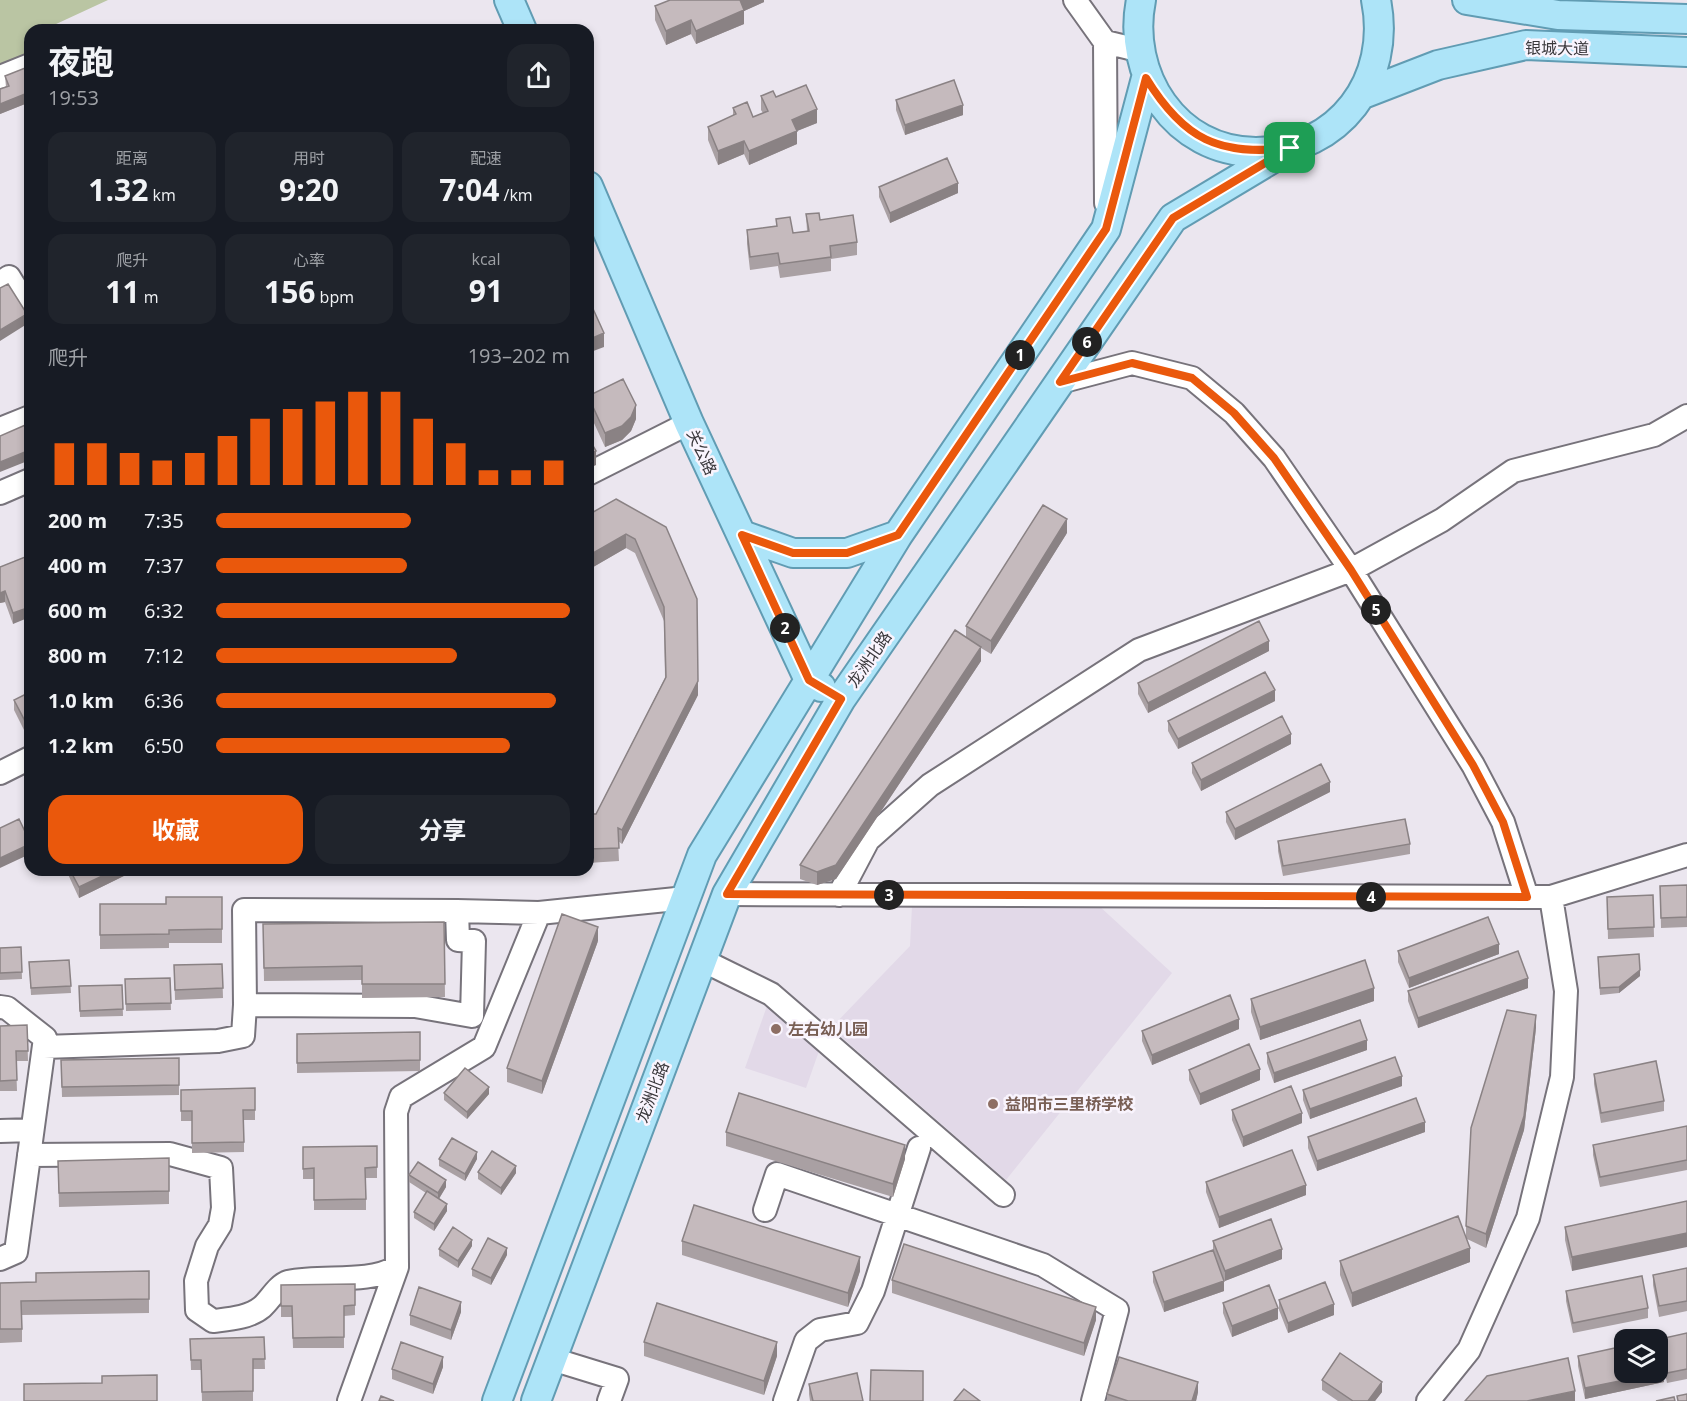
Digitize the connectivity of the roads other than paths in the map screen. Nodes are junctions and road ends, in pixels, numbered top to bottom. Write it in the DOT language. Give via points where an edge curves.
graph roads {
  1 [pos="509,0"];
  2 [pos="1075,0"];
  3 [pos="1141,0"];
  4 [pos="1376,0"];
  5 [pos="1467,0"];
  6 [pos="1687,19"];
  7 [pos="519,24"];
  8 [pos="1105,42"];
  9 [pos="1138,50"];
  10 [pos="1687,52"];
  11 [pos="24,67"];
  12 [pos="0,77"];
  13 [pos="1146,78"];
  14 [pos="1363,94"];
  15 [pos="1290,148"];
  16 [pos="594,200"];
  17 [pos="1106,229"];
  18 [pos="0,283"];
  19 [pos="24,301"];
  20 [pos="1060,382"];
  21 [pos="1687,416"];
  22 [pos="24,419"];
  23 [pos="689,423"];
  24 [pos="0,429"];
  25 [pos="594,471"];
  26 [pos="24,483"];
  27 [pos="0,493"];
  28 [pos="742,535"];
  29 [pos="898,535"];
  30 [pos="1351,570"];
  31 [pos="809,680"];
  32 [pos="841,699"];
  33 [pos="24,761"];
  34 [pos="0,773"];
  35 [pos="1687,855"];
  36 [pos="727,894"];
  37 [pos="839,895"];
  38 [pos="1527,897"];
  39 [pos="1551,897"];
  40 [pos="686,898"];
  41 [pos="457,911"];
  42 [pos="539,913"];
  43 [pos="702,960"];
  44 [pos="245,1005"];
  45 [pos="0,1007"];
  46 [pos="44,1047"];
  47 [pos="32,1130"];
  48 [pos="0,1131"];
  49 [pos="920,1148"];
  50 [pos="29,1155"];
  51 [pos="1003,1195"];
  52 [pos="765,1210"];
  53 [pos="898,1215"];
  54 [pos="0,1259"];
  55 [pos="397,1267"];
  56 [pos="552,1359"];
  57 [pos="349,1401"];
  58 [pos="497,1401"];
  59 [pos="536,1401"];
  60 [pos="609,1401"];
  61 [pos="785,1401"];
  62 [pos="1093,1401"];
  63 [pos="1428,1401"];
  1 -- 7 [label="main road"];
  2 -- 8 [label="street"];
  3 -- 9 [label="main road"];
  4 -- 14 [label="main road" via="1381,24 1377,61"];
  5 -- 6 [label="main road, 银城大道" via="1558,15"];
  8 -- 9 [label="street"];
  8 -- 17 [label="street"];
  9 -- 13 [label="main road"];
  10 -- 14 [label="main road, 银城大道" via="1526,45 1438,65"];
  11 -- 12 [label="street"];
  13 -- 15 [label="main road" via="1164,108 1190,131 1221,146 1255,152"];
  13 -- 17 [label="main road"];
  14 -- 15 [label="main road" via="1344,118 1318,136"];
  15 -- 20 [label="main road, 龙洲北路" via="1173,218"];
  16 -- 23 [label="main road, 关公路"];
  17 -- 29 [label="main road"];
  18 -- 19 [label="street" via="9,277"];
  20 -- 30 [label="street" via="1132,363 1192,378 1234,413 1274,458"];
  20 -- 32 [label="main road, 龙洲北路"];
  21 -- 30 [label="street" via="1654,435 1513,471 1442,520"];
  22 -- 24 [label="street"];
  23 -- 25 [label="street"];
  23 -- 28 [label="main road, 关公路"];
  26 -- 27 [label="street"];
  28 -- 29 [label="main road" via="793,553 847,553"];
  28 -- 31 [label="main road, 关公路"];
  29 -- 31 [label="main road"];
  30 -- 37 [label="street" via="1139,650 930,784 868,840"];
  30 -- 38 [label="street" via="1473,765 1503,822"];
  31 -- 32 [label="main road"];
  31 -- 40 [label="main road" via="702,855"];
  32 -- 36 [label="main road, 龙洲北路"];
  33 -- 34 [label="street"];
  35 -- 39 [label="street"];
  36 -- 37 [label="street"];
  36 -- 43 [label="main road, 龙洲北路"];
  37 -- 38 [label="street"];
  38 -- 39 [label="street"];
  39 -- 63 [label="street" via="1566,991 1562,1077 1531,1207 1468,1350"];
  40 -- 42 [label="street"];
  40 -- 58 [label="main road"];
  41 -- 42 [label="street"];
  41 -- 44 [label="street" via="244,910"];
  41 -- 44 [label="street" via="458,940 474,941 472,1016 415,1006"];
  42 -- 55 [label="street" via="484,1047 401,1097 396,1112"];
  43 -- 51 [label="street" via="771,994"];
  43 -- 56 [label="main road, 龙洲北路"];
  44 -- 46 [label="street" via="243,1036 218,1041"];
  45 -- 46 [label="street" via="8,1008 32,1025 45,1038"];
  46 -- 47 [label="street"];
  47 -- 48 [label="street"];
  47 -- 50 [label="street"];
  49 -- 53 [label="street"];
  50 -- 54 [label="street" via="15,1252"];
  50 -- 55 [label="street" via="170,1154 221,1168 220,1225 207,1246 196,1281 197,1310 213,1321 239,1318 260,1309 285,1283 311,1278 381,1276"];
  52 -- 53 [label="street" via="777,1174"];
  53 -- 61 [label="street" via="873,1291 857,1323 820,1330 806,1341"];
  53 -- 62 [label="street" via="1043,1266 1117,1310"];
  55 -- 57 [label="street"];
  56 -- 59 [label="main road, 龙洲北路"];
  56 -- 60 [label="street" via="617,1379"];
}
